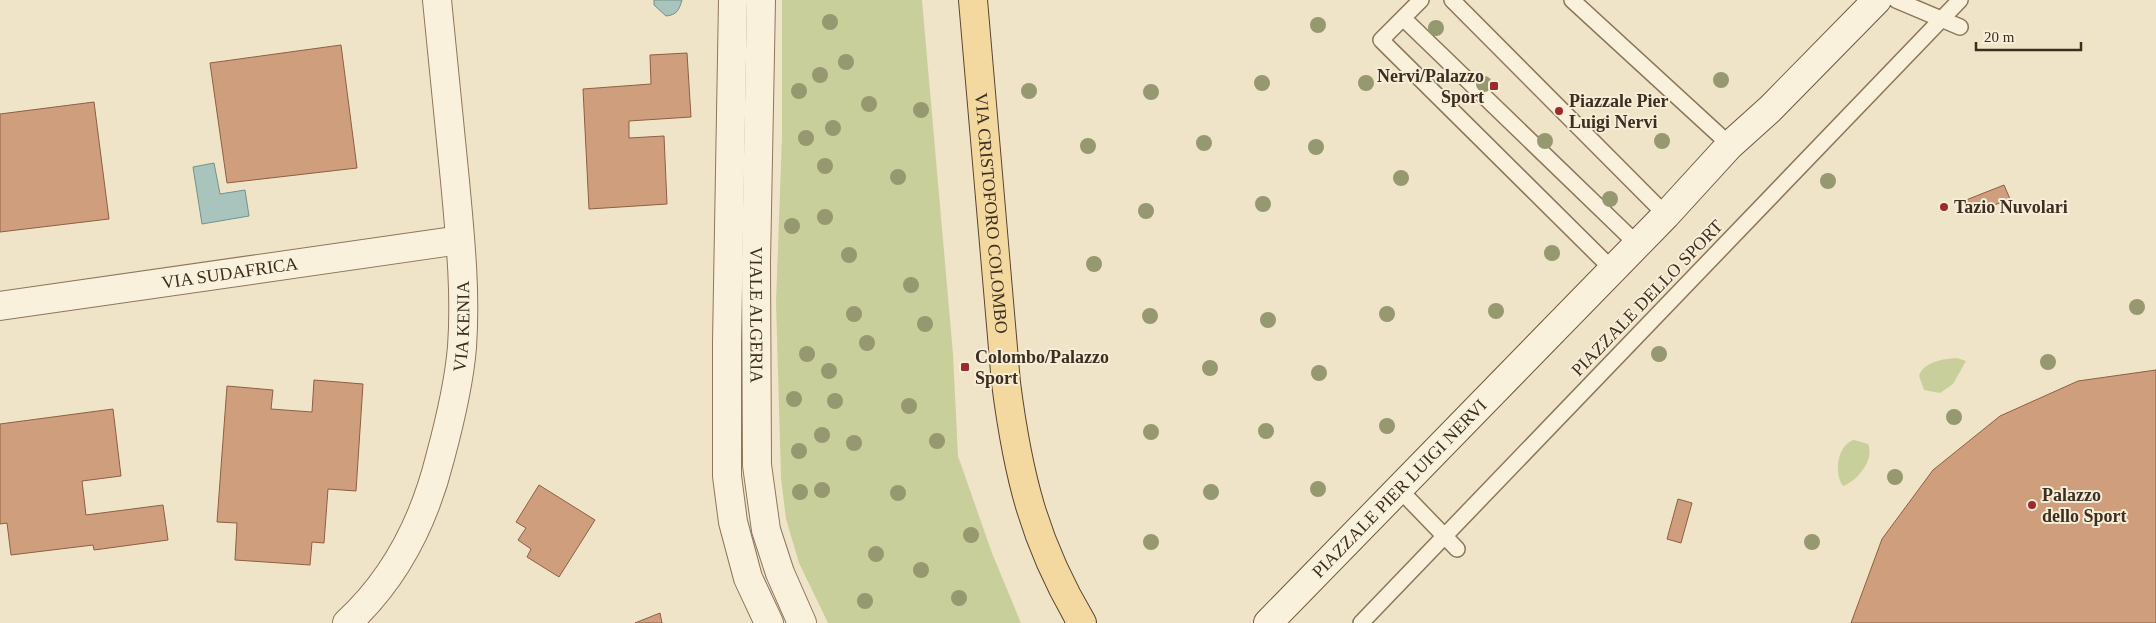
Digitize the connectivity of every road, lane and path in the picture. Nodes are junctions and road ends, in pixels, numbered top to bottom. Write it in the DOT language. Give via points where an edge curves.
graph roads {
  1 [pos="438,0"];
  2 [pos="733,0"];
  3 [pos="761,0"];
  4 [pos="973,0"];
  5 [pos="1421,0"];
  6 [pos="1452,0"];
  7 [pos="1572,0"];
  8 [pos="1877,0"];
  9 [pos="1896,0"];
  10 [pos="1960,0"];
  11 [pos="1403,18"];
  12 [pos="1941,19"];
  13 [pos="1960,27"];
  14 [pos="1730,145"];
  15 [pos="1666,215"];
  16 [pos="460,240"];
  17 [pos="1637,244"];
  18 [pos="1613,270"];
  19 [pos="0,306"];
  20 [pos="1399,489"];
  21 [pos="1446,538"];
  22 [pos="1457,549"];
  23 [pos="347,623"];
  24 [pos="769,623"];
  25 [pos="802,623"];
  26 [pos="1082,623"];
  27 [pos="1268,623"];
  28 [pos="1362,623"];
  1 -- 16 [label="street, VIA KENIA"];
  2 -- 24 [label="street, VIALE ALGERIA" via="728,476 733,522 748,578"];
  3 -- 25 [label="street, VIALE ALGERIA" via="756,272 757,465 766,530"];
  4 -- 26 [label="main road, VIA CRISTOFORO COLOMBO" via="1013,438 1040,540"];
  5 -- 11 [label="lane"];
  6 -- 15 [label="lane"];
  7 -- 14 [label="lane"];
  8 -- 14 [label="street, PIAZZALE PIER LUIGI NERVI"];
  9 -- 12 [label="lane"];
  10 -- 12 [label="lane, PIAZZALE DELLO SPORT"];
  11 -- 17 [label="lane"];
  11 -- 18 [label="lane" via="1382,40"];
  12 -- 13 [label="lane"];
  12 -- 21 [label="lane, PIAZZALE DELLO SPORT"];
  14 -- 15 [label="street, PIAZZALE PIER LUIGI NERVI"];
  15 -- 17 [label="street, PIAZZALE PIER LUIGI NERVI"];
  16 -- 19 [label="street, VIA SUDAFRICA"];
  16 -- 23 [label="street, VIA KENIA" via="462,348 451,415 432,488 419,525 402,557 383,585"];
  17 -- 18 [label="street, PIAZZALE PIER LUIGI NERVI"];
  18 -- 20 [label="street, PIAZZALE PIER LUIGI NERVI"];
  20 -- 21 [label="lane"];
  20 -- 27 [label="street, PIAZZALE PIER LUIGI NERVI"];
  21 -- 22 [label="lane"];
  21 -- 28 [label="lane, PIAZZALE DELLO SPORT"];
}
